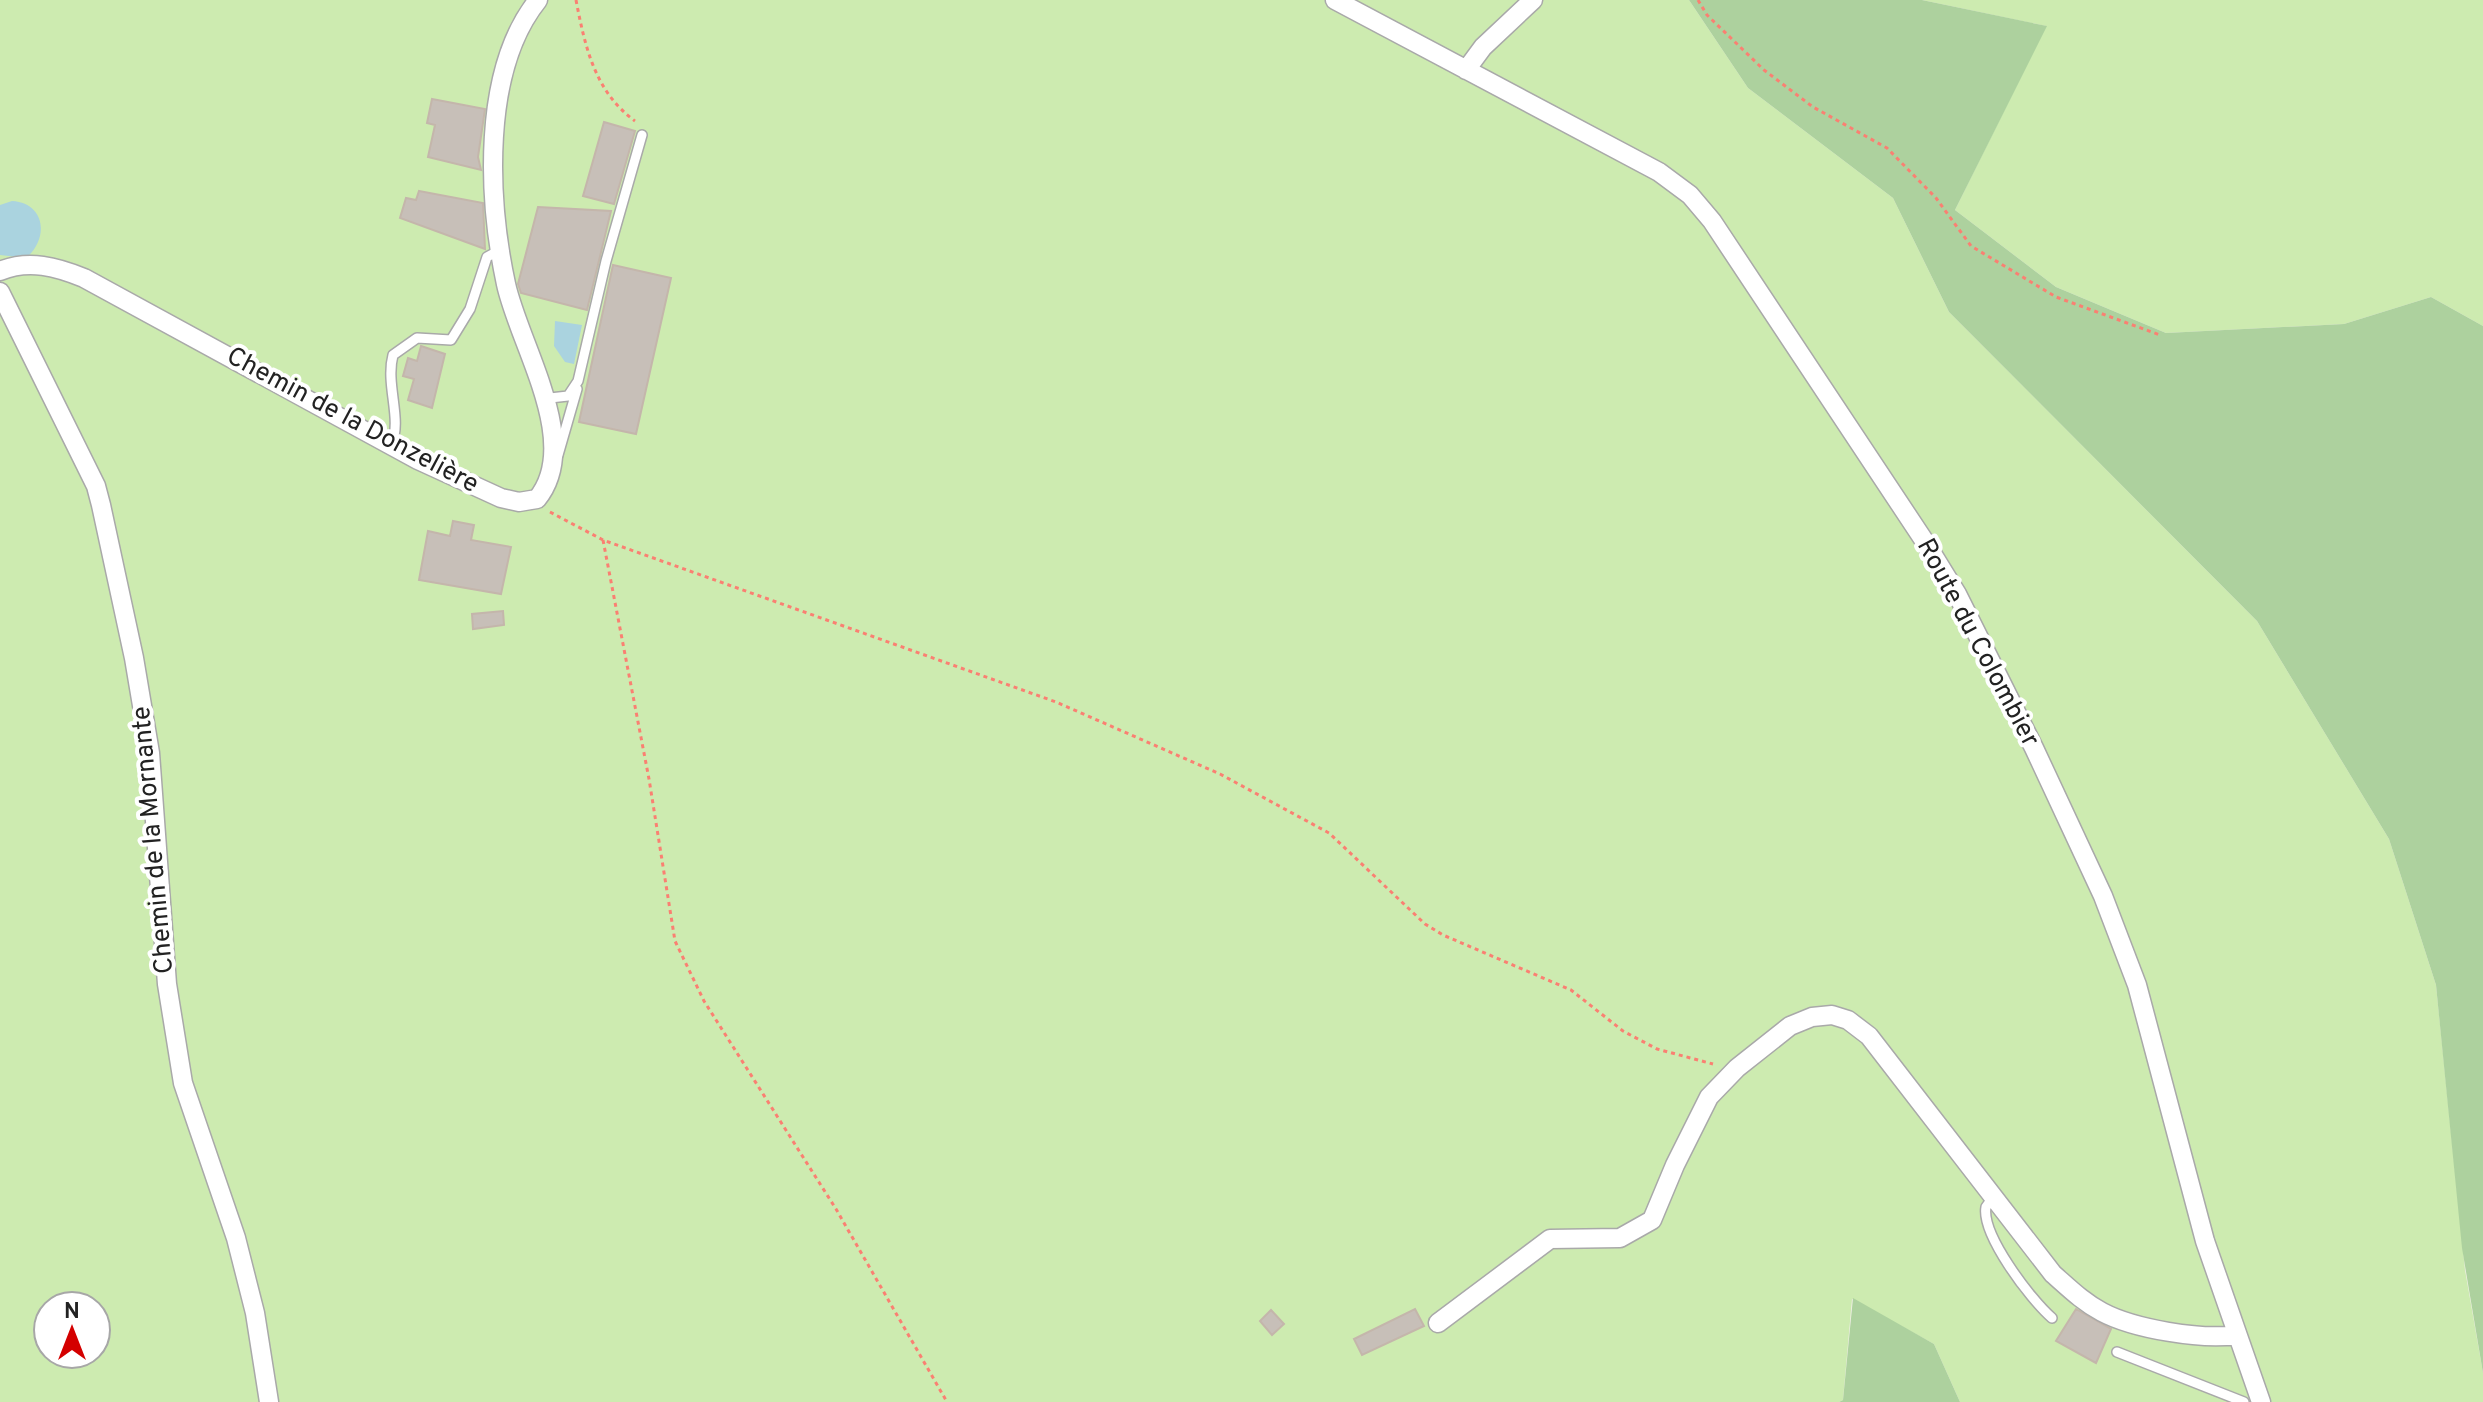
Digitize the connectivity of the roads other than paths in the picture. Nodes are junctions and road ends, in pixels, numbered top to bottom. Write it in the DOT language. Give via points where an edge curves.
graph roads {
  1 [pos="538,0"];
  2 [pos="1335,0"];
  3 [pos="1533,0"];
  4 [pos="1466,70"];
  5 [pos="642,135"];
  6 [pos="500,250"];
  7 [pos="0,271"];
  8 [pos="0,292"];
  9 [pos="578,381"];
  10 [pos="543,395"];
  11 [pos="391,445"];
  12 [pos="554,466"];
  13 [pos="1994,1196"];
  14 [pos="2052,1318"];
  15 [pos="1438,1323"];
  16 [pos="2236,1335"];
  17 [pos="2117,1352"];
  18 [pos="269,1402"];
  19 [pos="2244,1402"];
  20 [pos="2260,1402"];
  1 -- 6 [label="street" via="505,60 498,101 494,151"];
  2 -- 4 [label="street, Route du Colombier"];
  3 -- 4 [label="street"];
  4 -- 16 [label="street, Route du Colombier" via="1659,172 1690,195 1735,253 1957,594 2103,896 2137,985 2205,1241"];
  5 -- 9 [label="lane"];
  6 -- 10 [label="street" via="507,288"];
  6 -- 11 [label="lane" via="487,257 470,309 451,340 417,338 393,355 396,430"];
  7 -- 11 [label="street, Chemin de la Donzelière" via="57,267 84,278"];
  8 -- 18 [label="street, Chemin de la Mornante" via="101,505 150,753 167,984 183,1083 236,1238"];
  9 -- 10 [label="lane" via="568,396"];
  9 -- 12 [label="lane"];
  10 -- 12 [label="street"];
  11 -- 12 [label="street, Chemin de la Donzelière" via="519,502 537,499"];
  13 -- 14 [label="lane" via="1986,1207 1987,1226 2030,1294"];
  13 -- 15 [label="street" via="1869,1036 1848,1020 1812,1017 1790,1026 1709,1097 1652,1220 1620,1238 1550,1239"];
  13 -- 16 [label="street" via="2053,1274 2105,1314 2197,1335"];
  16 -- 20 [label="street, Route du Colombier"];
  17 -- 19 [label="lane"];
}
